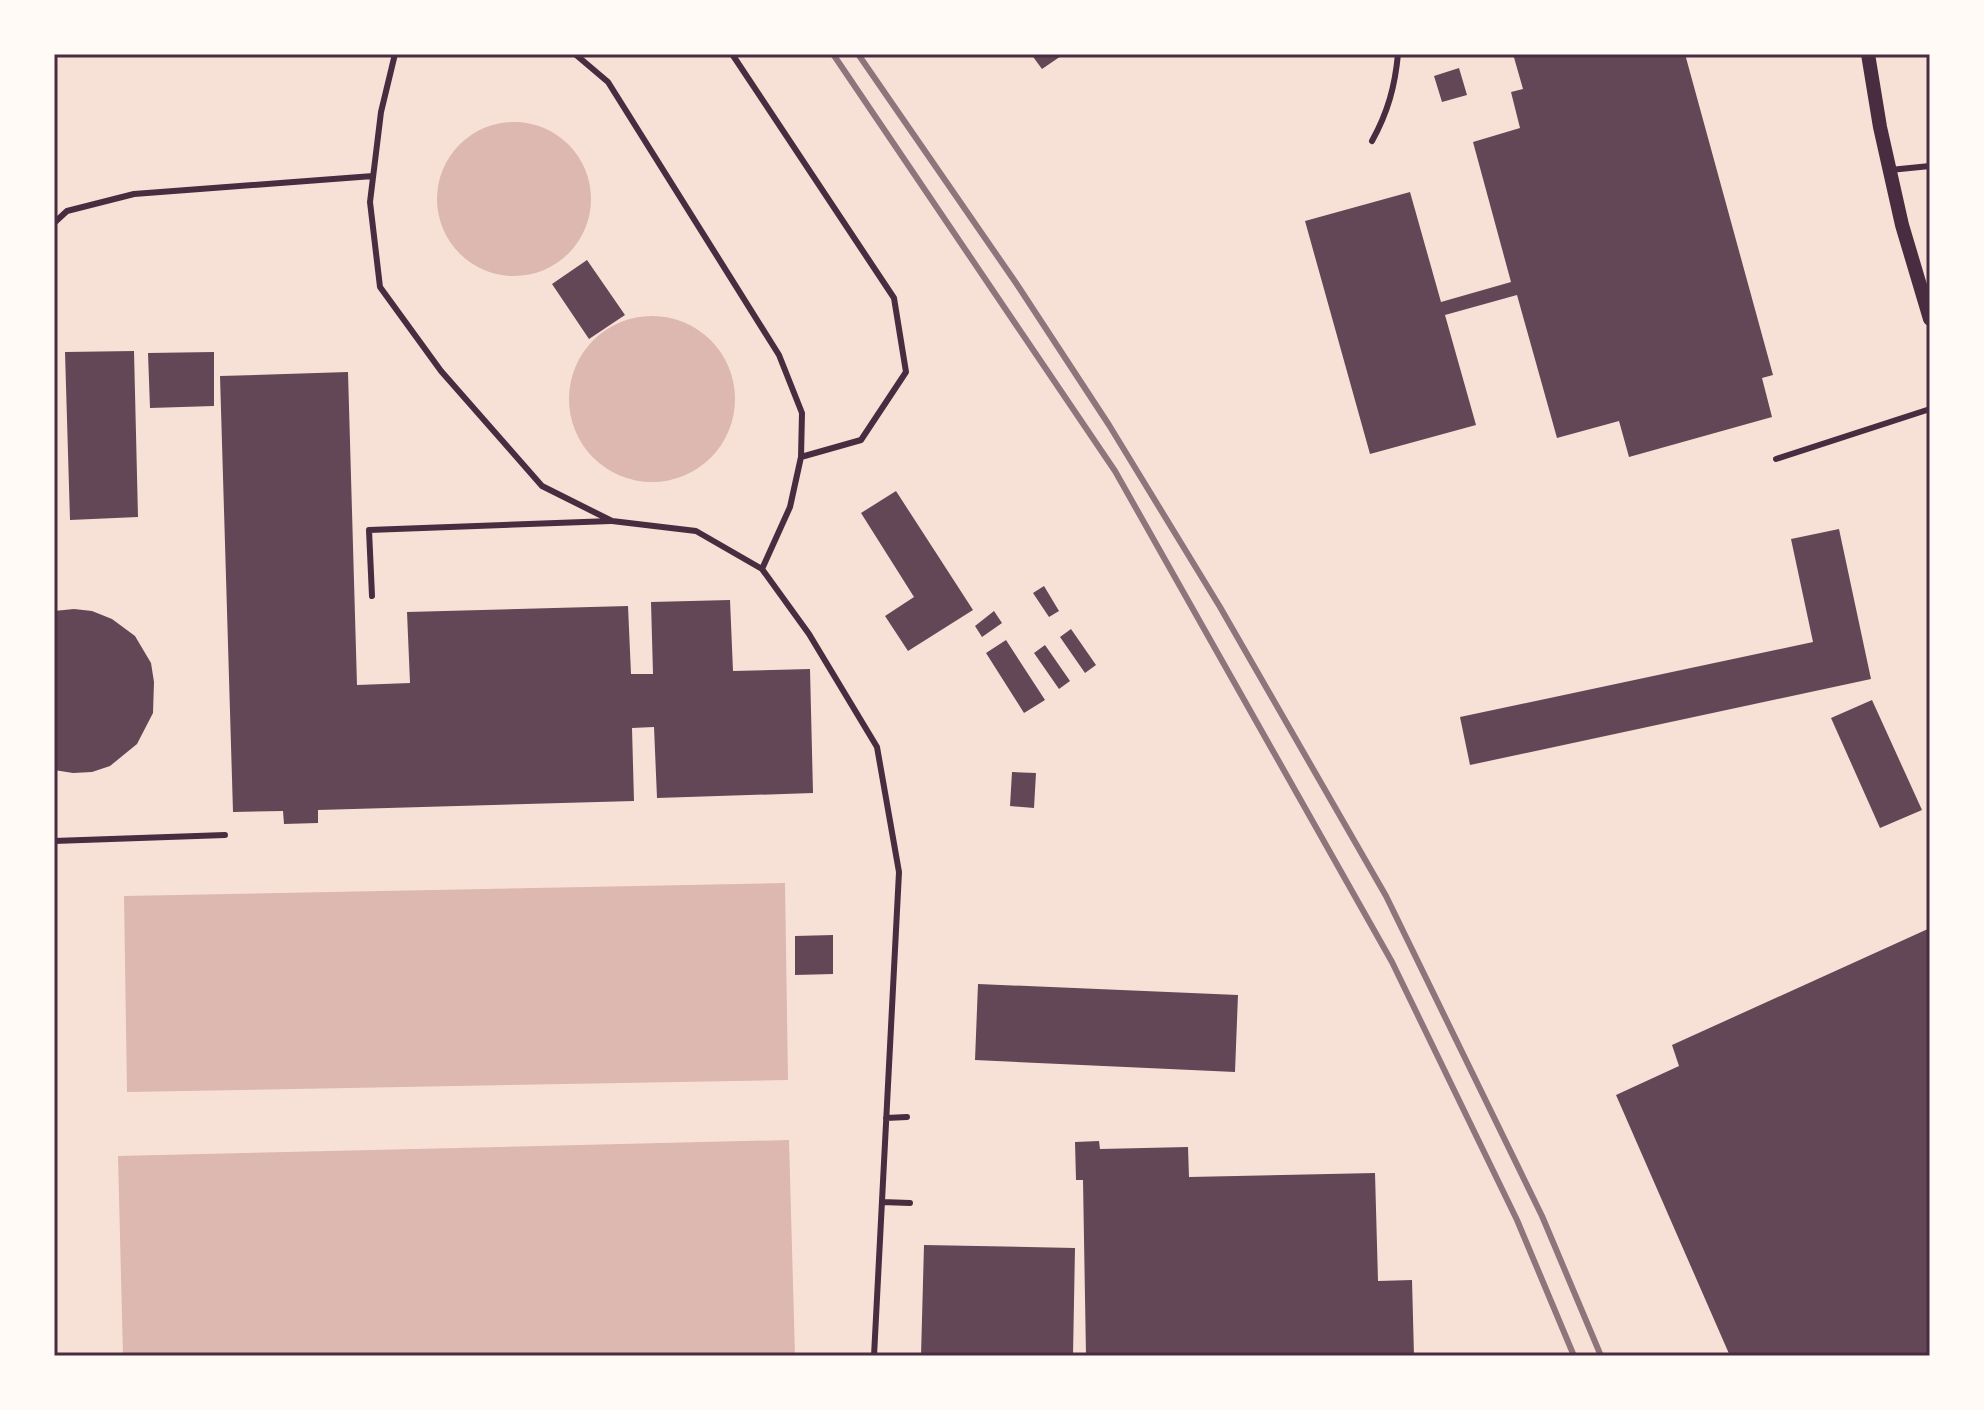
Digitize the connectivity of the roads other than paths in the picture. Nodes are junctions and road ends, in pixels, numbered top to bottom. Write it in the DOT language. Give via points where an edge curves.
graph roads {
  1 [pos="395,54"];
  2 [pos="575,54"];
  3 [pos="732,54"];
  4 [pos="1398,54"];
  5 [pos="1868,54"];
  6 [pos="1372,141"];
  7 [pos="1930,166"];
  8 [pos="1889,170"];
  9 [pos="373,176"];
  10 [pos="54,223"];
  11 [pos="1928,302"];
  12 [pos="1930,319"];
  13 [pos="1930,409"];
  14 [pos="801,457"];
  15 [pos="1776,459"];
  16 [pos="612,521"];
  17 [pos="762,569"];
  18 [pos="372,596"];
  19 [pos="225,835"];
  20 [pos="54,841"];
  21 [pos="907,1117"];
  22 [pos="886,1118"];
  23 [pos="882,1202"];
  24 [pos="910,1203"];
  25 [pos="874,1356"];
  1 -- 9 [label="lane"];
  2 -- 14 [label="lane" via="608,82 779,355 802,413"];
  3 -- 14 [label="lane" via="894,298 906,372 861,440"];
  4 -- 6 [label="lane" via="1393,93"];
  5 -- 8 [label="street"];
  7 -- 8 [label="lane"];
  8 -- 11 [label="street"];
  9 -- 10 [label="lane" via="134,194 67,211"];
  9 -- 16 [label="lane" via="370,202 380,287 441,371 542,486"];
  11 -- 12 [label="street"];
  13 -- 15 [label="lane"];
  14 -- 17 [label="lane" via="790,507"];
  16 -- 17 [label="lane" via="696,531"];
  16 -- 18 [label="lane" via="369,530"];
  17 -- 22 [label="lane" via="809,634 877,747 899,872"];
  19 -- 20 [label="lane"];
  21 -- 22 [label="lane"];
  22 -- 23 [label="lane"];
  23 -- 24 [label="lane"];
  23 -- 25 [label="lane"];
}
